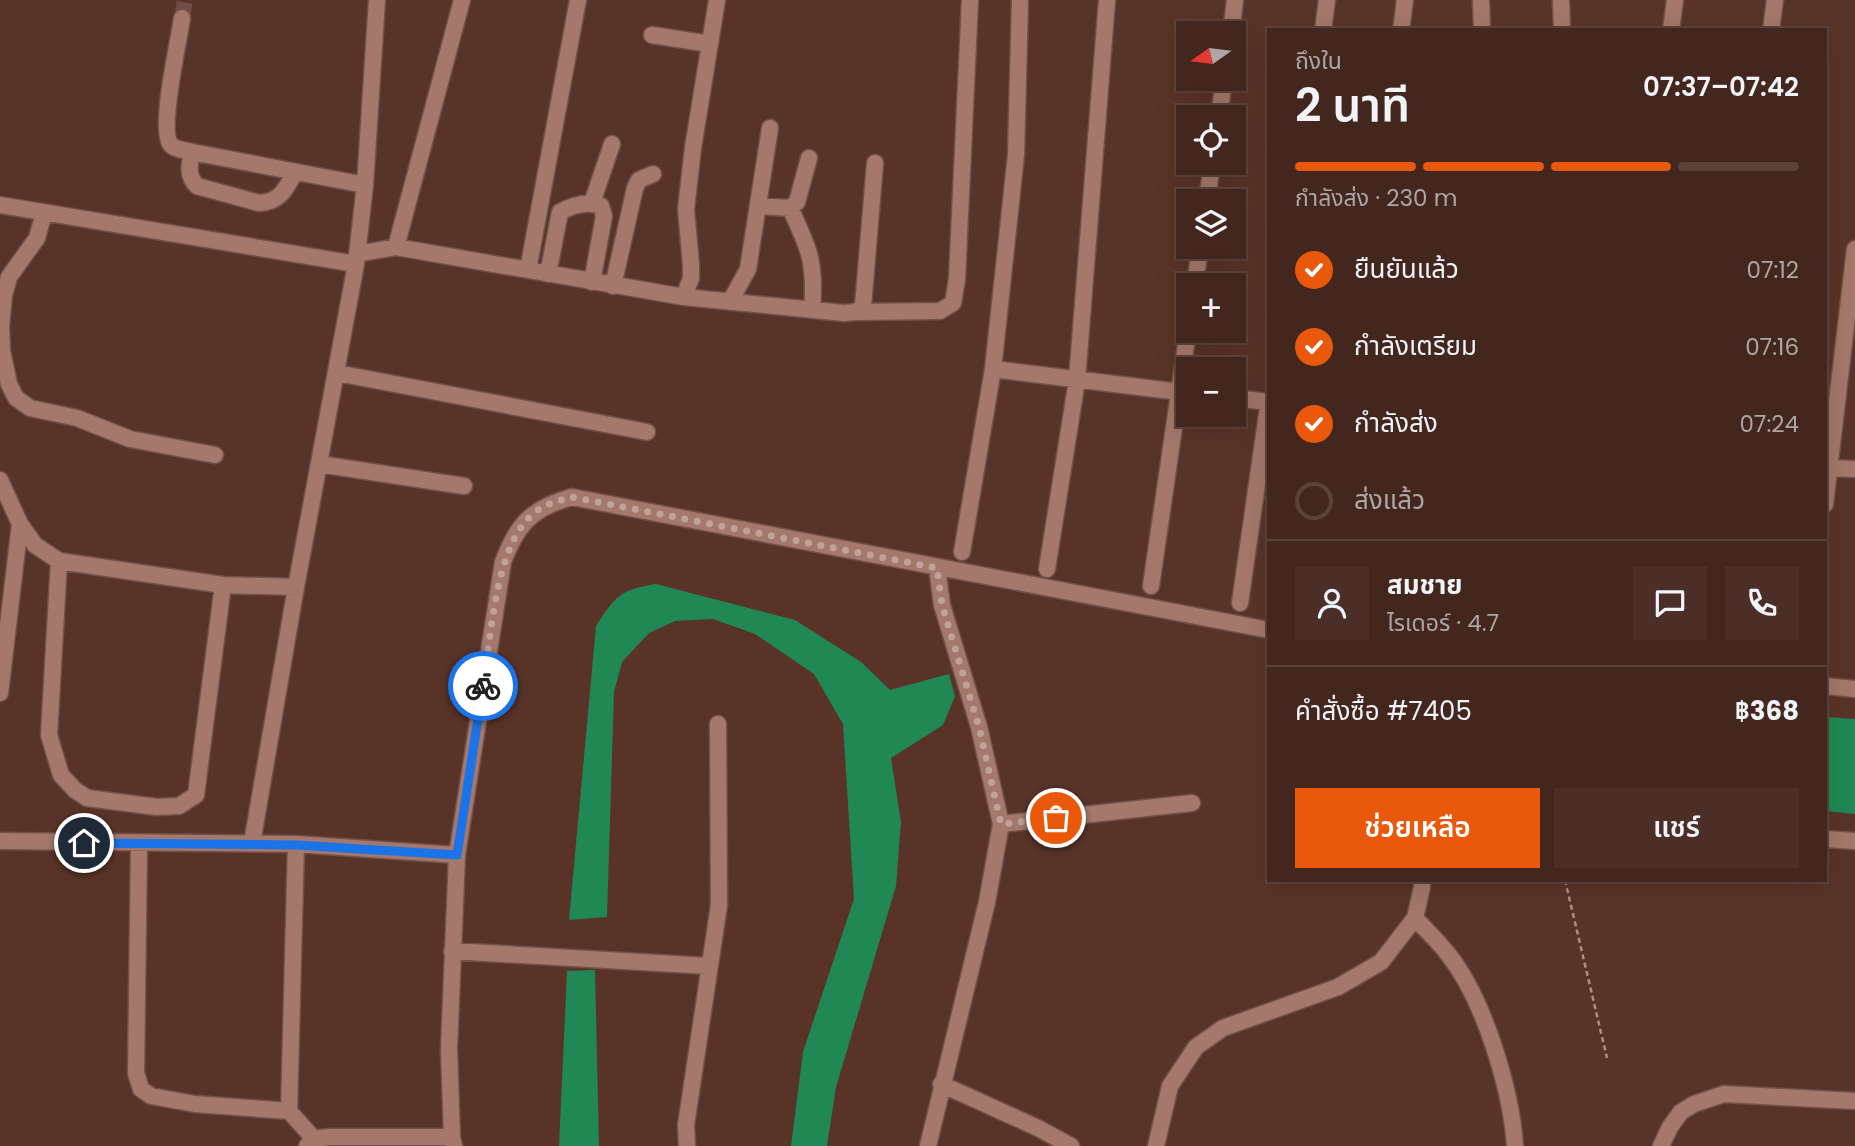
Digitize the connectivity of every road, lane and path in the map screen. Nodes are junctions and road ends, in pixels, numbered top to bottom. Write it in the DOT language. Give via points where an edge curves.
graph roads {
  1 [pos="377,0"];
  2 [pos="462,0"];
  3 [pos="578,0"];
  4 [pos="717,0"];
  5 [pos="970,0"];
  6 [pos="1020,0"];
  7 [pos="1107,0"];
  8 [pos="1235,0"];
  9 [pos="1327,0"];
  10 [pos="1405,0"];
  11 [pos="1481,0"];
  12 [pos="1561,0"];
  13 [pos="1675,0"];
  14 [pos="1774,0"];
  15 [pos="182,18"];
  16 [pos="1232,21"];
  17 [pos="1323,28"];
  18 [pos="1401,28"];
  19 [pos="1482,28"];
  20 [pos="1562,28"];
  21 [pos="1671,28"];
  22 [pos="1771,28"];
  23 [pos="652,35"];
  24 [pos="710,44"];
  25 [pos="770,128"];
  26 [pos="612,144"];
  27 [pos="192,152"];
  28 [pos="809,158"];
  29 [pos="875,163"];
  30 [pos="295,172"];
  31 [pos="653,174"];
  32 [pos="365,185"];
  33 [pos="592,203"];
  34 [pos="0,205"];
  35 [pos="759,206"];
  36 [pos="790,208"];
  37 [pos="44,213"];
  38 [pos="396,247"];
  39 [pos="1855,249"];
  40 [pos="356,259"];
  41 [pos="528,270"];
  42 [pos="548,274"];
  43 [pos="592,282"];
  44 [pos="613,286"];
  45 [pos="684,298"];
  46 [pos="730,302"];
  47 [pos="812,309"];
  48 [pos="856,312"];
  49 [pos="993,369"];
  50 [pos="337,373"];
  51 [pos="1077,380"];
  52 [pos="1176,392"];
  53 [pos="1246,399"];
  54 [pos="1267,402"];
  55 [pos="1267,416"];
  56 [pos="1178,427"];
  57 [pos="647,432"];
  58 [pos="215,455"];
  59 [pos="319,464"];
  60 [pos="1829,468"];
  61 [pos="1855,469"];
  62 [pos="0,480"];
  63 [pos="464,486"];
  64 [pos="1827,486"];
  65 [pos="20,524"];
  66 [pos="962,552"];
  67 [pos="59,561"];
  68 [pos="937,568"];
  69 [pos="1047,569"];
  70 [pos="223,585"];
  71 [pos="1151,586"];
  72 [pos="296,587"];
  73 [pos="1240,603"];
  74 [pos="1267,630"];
  75 [pos="1827,686"];
  76 [pos="1855,690"];
  77 [pos="0,693"];
  78 [pos="718,724"];
  79 [pos="1192,803"];
  80 [pos="1001,824"];
  81 [pos="1827,839"];
  82 [pos="0,841"];
  83 [pos="1855,841"];
  84 [pos="139,844"];
  85 [pos="252,844"];
  86 [pos="296,845"];
  87 [pos="457,855"];
  88 [pos="1422,882"];
  89 [pos="1565,882"];
  90 [pos="1415,918"];
  91 [pos="452,951"];
  92 [pos="709,966"];
  93 [pos="1607,1058"];
  94 [pos="941,1084"];
  95 [pos="1855,1101"];
  96 [pos="289,1111"];
  97 [pos="453,1141"];
  98 [pos="310,1142"];
  99 [pos="687,1146"];
  100 [pos="928,1146"];
  101 [pos="1071,1146"];
  102 [pos="1156,1146"];
  103 [pos="1515,1146"];
  104 [pos="1661,1146"];
  1 -- 32 [label="street"];
  2 -- 38 [label="street"];
  3 -- 41 [label="street"];
  4 -- 24 [label="street"];
  5 -- 48 [label="street" via="953,303 940,311"];
  6 -- 49 [label="street" via="1016,155"];
  7 -- 51 [label="street"];
  8 -- 16 [label="street"];
  9 -- 17 [label="street"];
  10 -- 18 [label="street"];
  11 -- 19 [label="street"];
  12 -- 20 [label="street"];
  13 -- 21 [label="street"];
  14 -- 22 [label="street"];
  15 -- 27 [label="street" via="165,124 170,144"];
  23 -- 24 [label="street"];
  24 -- 45 [label="street" via="686,209 691,278"];
  25 -- 35 [label="street"];
  26 -- 33 [label="street"];
  27 -- 30 [label="street"];
  27 -- 30 [label="street" via="189,169 197,186 259,203 279,197"];
  28 -- 36 [label="street" via="797,202"];
  29 -- 48 [label="street" via="863,306"];
  30 -- 32 [label="street"];
  31 -- 44 [label="street" via="639,180 635,188"];
  32 -- 40 [label="street"];
  33 -- 42 [label="street" via="560,212"];
  33 -- 43 [label="street" via="601,206 604,216"];
  34 -- 37 [label="street"];
  35 -- 36 [label="street"];
  35 -- 46 [label="street" via="748,269"];
  36 -- 47 [label="street" via="813,264"];
  37 -- 40 [label="street"];
  37 -- 58 [label="street" via="37,238 9,277 5,295 2,351 16,398 30,408 77,418 130,439"];
  38 -- 40 [label="street"];
  38 -- 41 [label="street"];
  39 -- 60 [label="street"];
  40 -- 50 [label="street"];
  41 -- 42 [label="street"];
  42 -- 43 [label="street"];
  43 -- 44 [label="street"];
  44 -- 45 [label="street"];
  45 -- 46 [label="street"];
  46 -- 47 [label="street"];
  47 -- 48 [label="street"];
  49 -- 51 [label="street"];
  49 -- 66 [label="street"];
  50 -- 57 [label="street"];
  50 -- 59 [label="street"];
  51 -- 52 [label="street"];
  51 -- 69 [label="street"];
  53 -- 54 [label="street"];
  55 -- 73 [label="street"];
  56 -- 71 [label="street"];
  59 -- 63 [label="street"];
  59 -- 72 [label="street"];
  60 -- 61 [label="street"];
  60 -- 64 [label="street"];
  62 -- 65 [label="street"];
  65 -- 67 [label="street" via="36,545"];
  65 -- 77 [label="street"];
  67 -- 70 [label="street"];
  67 -- 70 [label="street" via="49,735 61,775 87,798 157,807 178,806 196,795"];
  68 -- 74 [label="street"];
  68 -- 80 [label="street" via="942,605 979,727"];
  68 -- 87 [label="street" via="572,497 548,503 520,527 503,562"];
  70 -- 72 [label="street"];
  72 -- 85 [label="street"];
  75 -- 76 [label="street"];
  78 -- 92 [label="street" via="719,905"];
  79 -- 80 [label="street"];
  80 -- 94 [label="street" via="987,902"];
  81 -- 83 [label="street"];
  82 -- 84 [label="street"];
  84 -- 85 [label="street"];
  84 -- 96 [label="street" via="136,1073 141,1090 195,1104"];
  85 -- 86 [label="street"];
  86 -- 87 [label="street"];
  86 -- 96 [label="street"];
  87 -- 91 [label="street"];
  88 -- 90 [label="street"];
  89 -- 93 [label="path"];
  90 -- 102 [label="street" via="1381,962 1338,987 1223,1028 1196,1047 1170,1086"];
  90 -- 103 [label="street" via="1449,955 1479,1005 1513,1116"];
  91 -- 92 [label="street"];
  91 -- 97 [label="street" via="449,1049"];
  92 -- 99 [label="street" via="685,1125"];
  94 -- 100 [label="street"];
  94 -- 101 [label="street"];
  95 -- 104 [label="street" via="1724,1094 1681,1112"];
  96 -- 98 [label="street"];
  97 -- 98 [label="street"];
}
